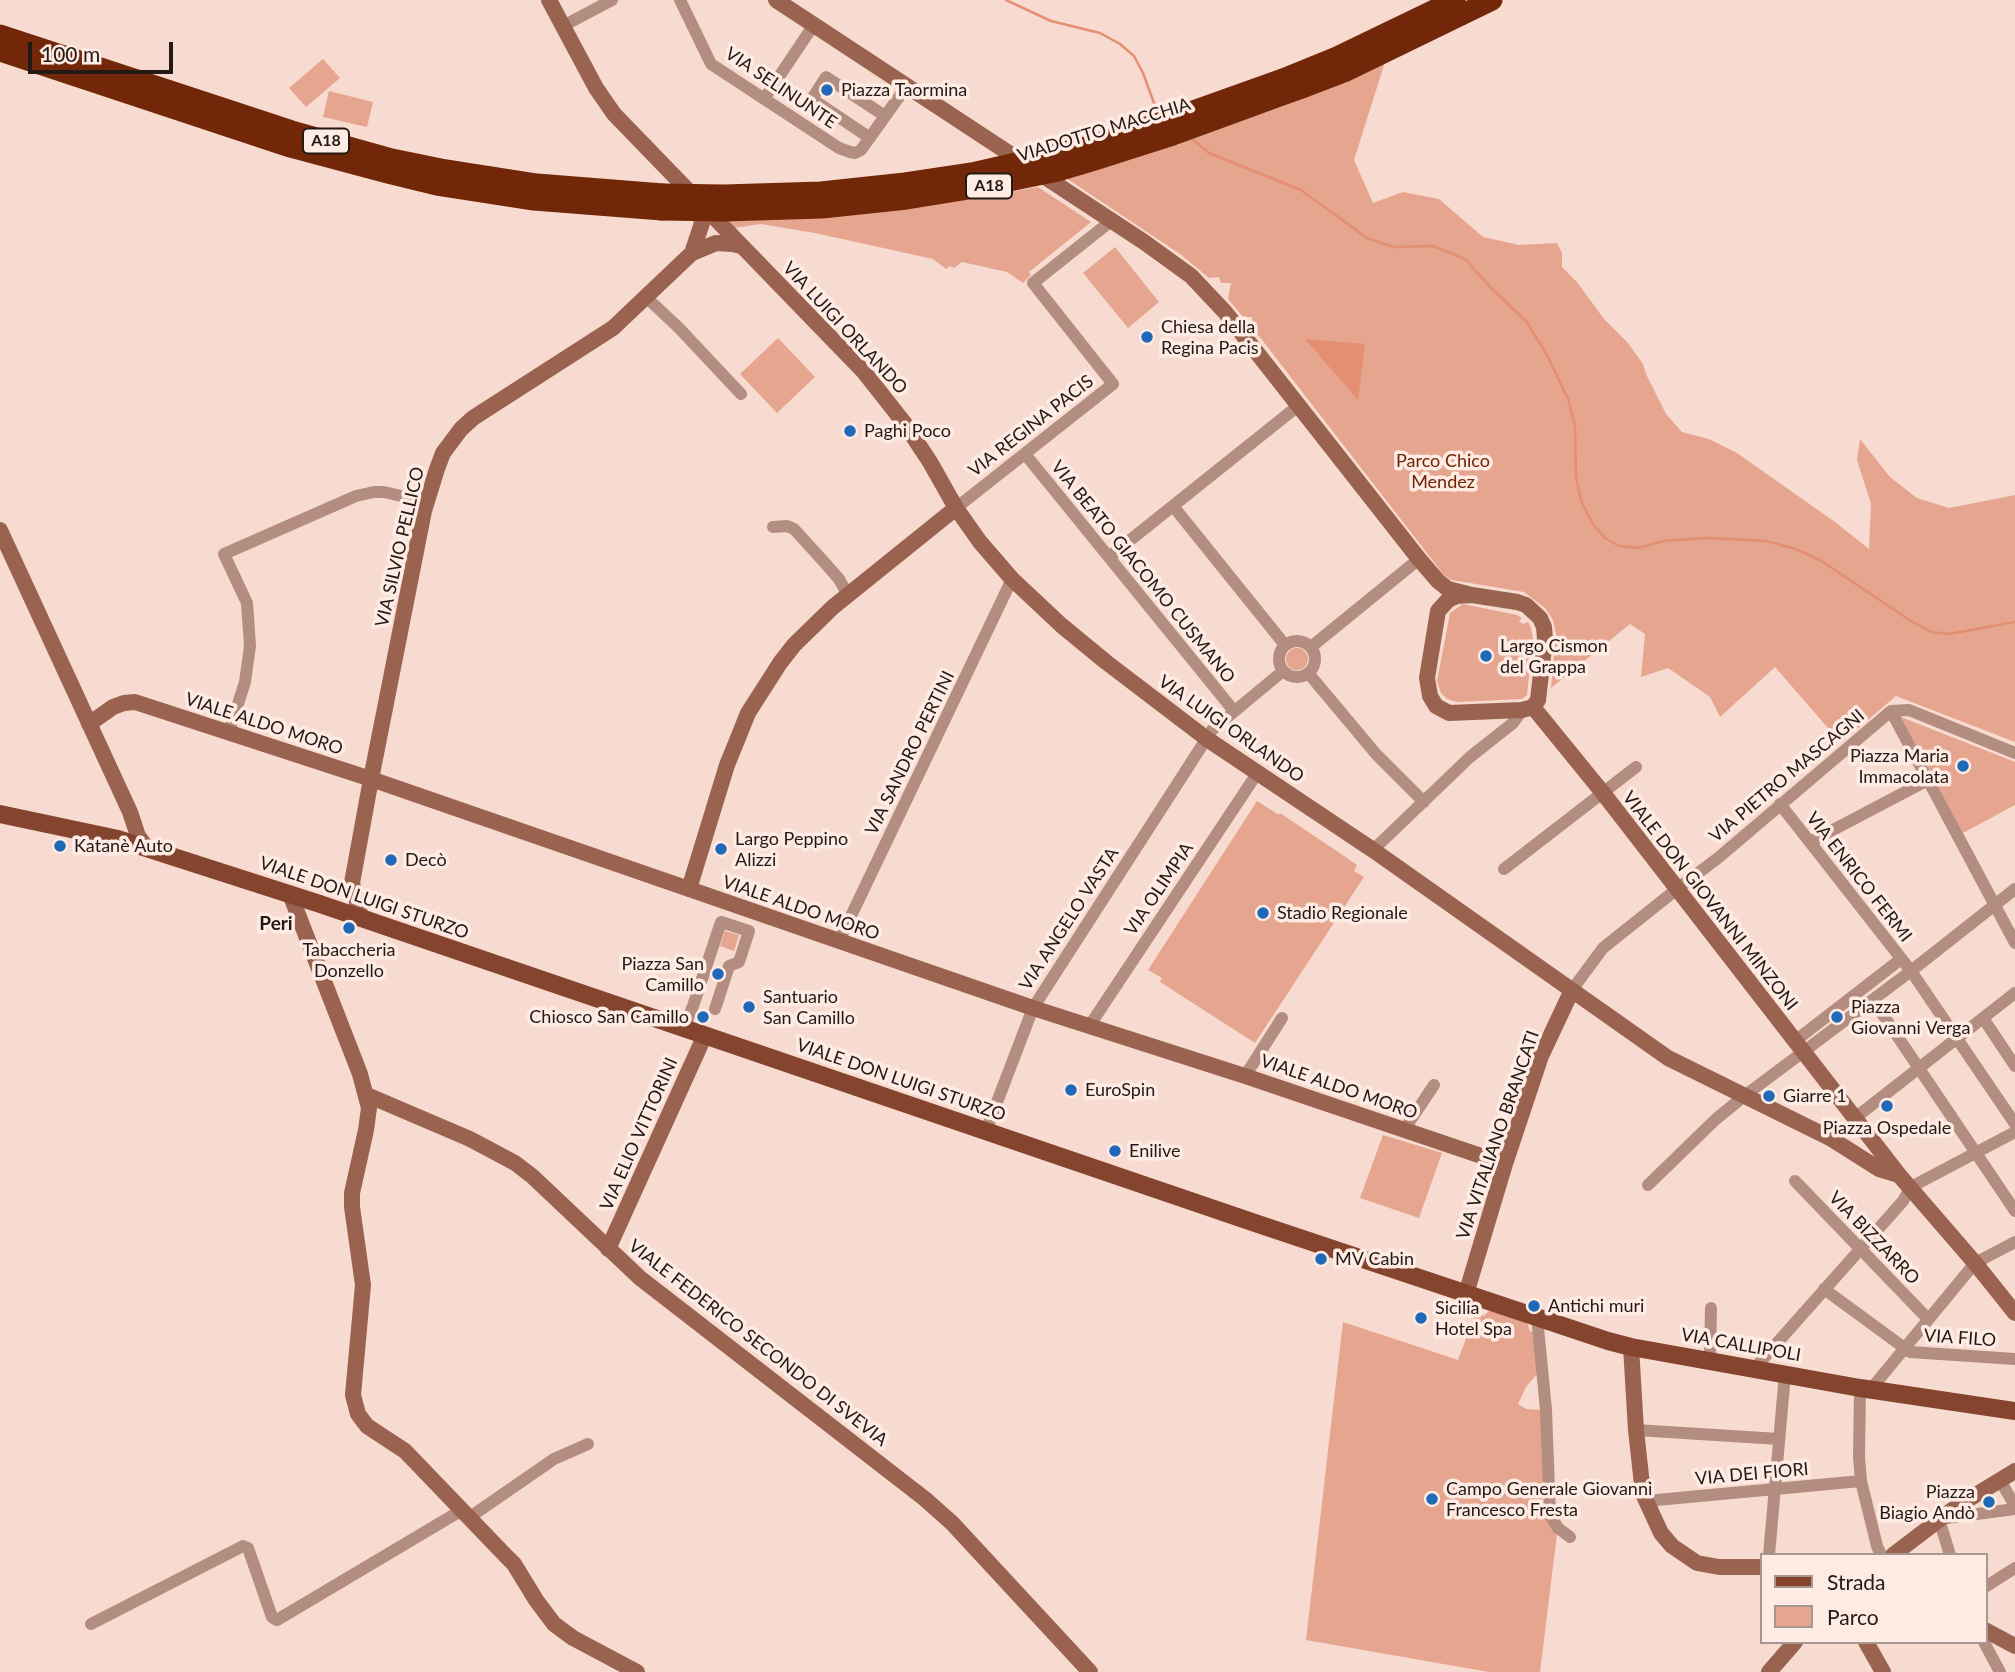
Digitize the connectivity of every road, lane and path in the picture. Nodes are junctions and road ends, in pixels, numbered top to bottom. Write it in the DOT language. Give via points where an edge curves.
graph roads {
  1 [pos="550,0"];
  2 [pos="612,0"];
  3 [pos="680,0"];
  4 [pos="776,0"];
  5 [pos="1455,0"];
  6 [pos="1492,0"];
  7 [pos="563,26"];
  8 [pos="813,26"];
  9 [pos="0,35"];
  10 [pos="0,51"];
  11 [pos="1293,83"];
  12 [pos="906,87"];
  13 [pos="764,99"];
  14 [pos="885,116"];
  15 [pos="870,138"];
  16 [pos="697,200"];
  17 [pos="663,202"];
  18 [pos="1111,221"];
  19 [pos="720,225"];
  20 [pos="697,246"];
  21 [pos="741,246"];
  22 [pos="646,297"];
  23 [pos="741,394"];
  24 [pos="1298,406"];
  25 [pos="1025,454"];
  26 [pos="427,502"];
  27 [pos="1173,506"];
  28 [pos="956,508"];
  29 [pos="772,527"];
  30 [pos="0,530"];
  31 [pos="1109,557"];
  32 [pos="1419,559"];
  33 [pos="1012,579"];
  34 [pos="848,595"];
  35 [pos="1472,595"];
  36 [pos="1438,611"];
  37 [pos="1281,640"];
  38 [pos="1315,644"];
  39 [pos="1279,674"];
  40 [pos="1313,678"];
  41 [pos="1234,711"];
  42 [pos="1526,713"];
  43 [pos="1888,713"];
  44 [pos="89,724"];
  45 [pos="229,732"];
  46 [pos="1207,739"];
  47 [pos="2015,753"];
  48 [pos="1636,767"];
  49 [pos="1258,772"];
  50 [pos="371,779"];
  51 [pos="1925,782"];
  52 [pos="1603,793"];
  53 [pos="123,796"];
  54 [pos="1423,802"];
  55 [pos="1780,804"];
  56 [pos="0,814"];
  57 [pos="118,839"];
  58 [pos="1810,842"];
  59 [pos="147,848"];
  60 [pos="1373,850"];
  61 [pos="1504,869"];
  62 [pos="352,883"];
  63 [pos="689,889"];
  64 [pos="1677,889"];
  65 [pos="2015,889"];
  66 [pos="290,894"];
  67 [pos="1994,905"];
  68 [pos="327,906"];
  69 [pos="361,918"];
  70 [pos="306,934"];
  71 [pos="839,941"];
  72 [pos="2015,943"];
  73 [pos="1901,959"];
  74 [pos="708,960"];
  75 [pos="729,966"];
  76 [pos="1911,971"];
  77 [pos="1572,990"];
  78 [pos="2015,993"];
  79 [pos="1873,1000"];
  80 [pos="1033,1008"];
  81 [pos="715,1009"];
  82 [pos="1282,1018"];
  83 [pos="1983,1018"];
  84 [pos="1090,1025"];
  85 [pos="684,1028"];
  86 [pos="705,1035"];
  87 [pos="1957,1038"];
  88 [pos="1800,1046"];
  89 [pos="2015,1066"];
  90 [pos="1919,1068"];
  91 [pos="1245,1076"];
  92 [pos="1434,1085"];
  93 [pos="367,1095"];
  94 [pos="1743,1097"];
  95 [pos="1853,1116"];
  96 [pos="2015,1124"];
  97 [pos="1404,1129"];
  98 [pos="986,1131"];
  99 [pos="2015,1132"];
  100 [pos="1830,1138"];
  101 [pos="1976,1152"];
  102 [pos="1505,1164"];
  103 [pos="1795,1181"];
  104 [pos="1905,1181"];
  105 [pos="1648,1185"];
  106 [pos="2015,1211"];
  107 [pos="2015,1242"];
  108 [pos="1860,1247"];
  109 [pos="608,1249"];
  110 [pos="1975,1263"];
  111 [pos="1824,1289"];
  112 [pos="1466,1294"];
  113 [pos="1711,1308"];
  114 [pos="2015,1313"];
  115 [pos="1537,1317"];
  116 [pos="1928,1319"];
  117 [pos="1631,1347"];
  118 [pos="1904,1347"];
  119 [pos="2015,1359"];
  120 [pos="1710,1361"];
  121 [pos="1754,1369"];
  122 [pos="1785,1374"];
  123 [pos="1866,1388"];
  124 [pos="2015,1411"];
  125 [pos="1636,1430"];
  126 [pos="1779,1439"];
  127 [pos="588,1444"];
  128 [pos="2015,1471"];
  129 [pos="2000,1480"];
  130 [pos="1861,1481"];
  131 [pos="1774,1489"];
  132 [pos="1646,1501"];
  133 [pos="2015,1507"];
  134 [pos="466,1514"];
  135 [pos="1939,1519"];
  136 [pos="1570,1536"];
  137 [pos="1769,1553"];
  138 [pos="1880,1553"];
  139 [pos="1896,1553"];
  140 [pos="1949,1553"];
  141 [pos="1759,1567"];
  142 [pos="2015,1568"];
  143 [pos="1987,1586"];
  144 [pos="91,1624"];
  145 [pos="1987,1631"];
  146 [pos="2009,1643"];
  147 [pos="1793,1644"];
  148 [pos="1985,1645"];
  149 [pos="1869,1646"];
  150 [pos="637,1672"];
  151 [pos="1090,1672"];
  152 [pos="1769,1672"];
  153 [pos="1884,1672"];
  154 [pos="2000,1672"];
  1 -- 7 [label="street, VIA LUIGI ORLANDO"];
  2 -- 7 [label="street"];
  3 -- 13 [label="street, VIA SELINUNTE" via="711,64"];
  4 -- 8 [label="street"];
  5 -- 11 [label="highway, A18"];
  6 -- 11 [label="highway, A18" via="1344,72"];
  7 -- 16 [label="street, VIA LUIGI ORLANDO" via="608,107"];
  8 -- 12 [label="street"];
  8 -- 13 [label="street"];
  9 -- 17 [label="highway, A18" via="392,159"];
  10 -- 17 [label="highway, A18" via="287,146 436,185 534,200"];
  11 -- 17 [label="highway, VIADOTTO MACCHIA / A18, bridge" via="1090,146 972,173 821,192"];
  12 -- 14 [label="street"];
  12 -- 18 [label="street"];
  13 -- 15 [label="street, VIA SELINUNTE" via="839,148 855,153"];
  14 -- 15 [label="street"];
  14 -- 15 [label="street" via="826,77 812,99"];
  16 -- 19 [label="street, VIA LUIGI ORLANDO"];
  16 -- 20 [label="street" via="702,223"];
  18 -- 24 [label="street" via="1191,276"];
  18 -- 25 [label="street, VIA REGINA PACIS" via="1033,283 1113,384"];
  19 -- 20 [label="street"];
  19 -- 21 [label="street, VIA LUIGI ORLANDO"];
  20 -- 21 [label="street"];
  20 -- 22 [label="street, VIA SILVIO PELLICO"];
  21 -- 28 [label="street, VIA LUIGI ORLANDO" via="883,393"];
  22 -- 23 [label="street"];
  22 -- 26 [label="street, VIA SILVIO PELLICO" via="613,328 461,429 443,453"];
  24 -- 27 [label="street"];
  24 -- 32 [label="street"];
  25 -- 28 [label="street, VIA REGINA PACIS"];
  25 -- 31 [label="street, VIA BEATO GIACOMO CUSMANO"];
  26 -- 45 [label="street" via="384,492 356,496 224,554 247,603 250,646 245,682"];
  26 -- 50 [label="street, VIA SILVIO PELLICO"];
  27 -- 31 [label="street"];
  27 -- 37 [label="street"];
  28 -- 33 [label="street, VIA LUIGI ORLANDO"];
  28 -- 34 [label="street"];
  29 -- 34 [label="street" via="794,529"];
  30 -- 44 [label="street"];
  31 -- 41 [label="street, VIA BEATO GIACOMO CUSMANO"];
  32 -- 35 [label="street" via="1448,589"];
  32 -- 36 [label="street" via="1437,590"];
  32 -- 38 [label="street"];
  33 -- 46 [label="street, VIA LUIGI ORLANDO" via="1098,656"];
  33 -- 71 [label="street, VIA SANDRO PERTINI"];
  34 -- 63 [label="street" via="794,645 748,713"];
  35 -- 36 [label="street" via="1448,600"];
  35 -- 42 [label="street" via="1517,602 1540,618 1545,639 1538,700"];
  36 -- 42 [label="street" via="1427,678 1436,706 1450,713"];
  37 -- 38 [label="street"];
  37 -- 39 [label="street"];
  38 -- 40 [label="street"];
  39 -- 40 [label="street"];
  39 -- 41 [label="street, VIA ANGELO VASTA"];
  40 -- 54 [label="street"];
  41 -- 46 [label="street, VIA ANGELO VASTA"];
  42 -- 52 [label="street, VIALE DON GIOVANNI MINZONI"];
  42 -- 54 [label="street"];
  43 -- 47 [label="street" via="1909,710"];
  43 -- 51 [label="street"];
  43 -- 55 [label="street, VIA PIETRO MASCAGNI"];
  44 -- 45 [label="street, VIALE ALDO MORO" via="113,707 135,702"];
  44 -- 53 [label="street"];
  45 -- 50 [label="street, VIALE ALDO MORO"];
  46 -- 49 [label="street, VIA LUIGI ORLANDO"];
  46 -- 80 [label="street, VIA ANGELO VASTA"];
  48 -- 52 [label="street"];
  49 -- 60 [label="street, VIA LUIGI ORLANDO"];
  49 -- 84 [label="street, VIA OLIMPIA"];
  50 -- 62 [label="street, VIA SILVIO PELLICO"];
  50 -- 63 [label="street, VIALE ALDO MORO"];
  51 -- 58 [label="street"];
  51 -- 67 [label="street"];
  52 -- 61 [label="street"];
  52 -- 64 [label="street, VIALE DON GIOVANNI MINZONI"];
  53 -- 57 [label="street" via="124,818"];
  53 -- 59 [label="street"];
  54 -- 60 [label="street"];
  55 -- 58 [label="street, VIA ENRICO FERMI"];
  55 -- 64 [label="street, VIA PIETRO MASCAGNI"];
  56 -- 57 [label="main road, VIALE DON LUIGI STURZO"];
  57 -- 59 [label="main road, VIALE DON LUIGI STURZO"];
  58 -- 73 [label="street, VIA ENRICO FERMI"];
  59 -- 66 [label="main road, VIALE DON LUIGI STURZO"];
  60 -- 77 [label="street, VIA LUIGI ORLANDO"];
  62 -- 68 [label="street"];
  62 -- 69 [label="street"];
  63 -- 71 [label="street, VIALE ALDO MORO"];
  64 -- 77 [label="street, VIA PIETRO MASCAGNI" via="1603,948"];
  64 -- 88 [label="street, VIALE DON GIOVANNI MINZONI"];
  65 -- 67 [label="street"];
  66 -- 68 [label="main road, VIALE DON LUIGI STURZO"];
  66 -- 70 [label="street"];
  67 -- 72 [label="street"];
  67 -- 76 [label="street"];
  68 -- 69 [label="main road, VIALE DON LUIGI STURZO"];
  68 -- 70 [label="street" via="309,915"];
  69 -- 85 [label="main road, VIALE DON LUIGI STURZO"];
  70 -- 93 [label="street"];
  71 -- 80 [label="street, VIALE ALDO MORO"];
  73 -- 76 [label="street, VIA ENRICO FERMI"];
  73 -- 88 [label="street"];
  74 -- 75 [label="street"];
  74 -- 75 [label="street" via="721,922 749,931 738,962"];
  74 -- 85 [label="street"];
  75 -- 81 [label="street"];
  76 -- 79 [label="street"];
  76 -- 87 [label="street, VIA ENRICO FERMI"];
  77 -- 94 [label="street, VIA LUIGI ORLANDO" via="1668,1058"];
  77 -- 102 [label="street, VIA VITALIANO BRANCATI" via="1541,1056"];
  78 -- 83 [label="street"];
  79 -- 88 [label="street"];
  79 -- 90 [label="street"];
  80 -- 84 [label="street, VIALE ALDO MORO"];
  80 -- 98 [label="street, VIA ANGELO VASTA"];
  82 -- 91 [label="street"];
  83 -- 87 [label="street"];
  83 -- 89 [label="street"];
  84 -- 91 [label="street, VIALE ALDO MORO"];
  85 -- 86 [label="main road, VIALE DON LUIGI STURZO"];
  86 -- 98 [label="main road, VIALE DON LUIGI STURZO"];
  86 -- 109 [label="street, VIA ELIO VITTORINI"];
  87 -- 90 [label="street"];
  87 -- 96 [label="street, VIA ENRICO FERMI"];
  88 -- 94 [label="street"];
  88 -- 95 [label="street, VIALE DON GIOVANNI MINZONI"];
  90 -- 95 [label="street"];
  90 -- 101 [label="street"];
  91 -- 97 [label="street, VIALE ALDO MORO"];
  92 -- 97 [label="street"];
  93 -- 109 [label="street, VIALE FEDERICO SECONDO DI SVEVIA" via="515,1163"];
  93 -- 134 [label="street" via="368,1120 352,1192 363,1285 355,1405 367,1426 405,1451"];
  94 -- 100 [label="street, VIA LUIGI ORLANDO"];
  94 -- 105 [label="street"];
  95 -- 100 [label="street"];
  95 -- 104 [label="street, VIALE DON GIOVANNI MINZONI"];
  97 -- 102 [label="street, VIALE ALDO MORO"];
  98 -- 112 [label="main road, VIALE DON LUIGI STURZO"];
  99 -- 101 [label="street"];
  100 -- 104 [label="street, VIA LUIGI ORLANDO"];
  101 -- 104 [label="street"];
  101 -- 106 [label="street"];
  102 -- 112 [label="street, VIA VITALIANO BRANCATI"];
  103 -- 108 [label="street, VIA BIZZARRO"];
  104 -- 108 [label="street" via="1903,1200"];
  104 -- 110 [label="street, VIALE DON GIOVANNI MINZONI"];
  107 -- 110 [label="street"];
  108 -- 111 [label="street"];
  108 -- 116 [label="street, VIA BIZZARRO"];
  109 -- 151 [label="street, VIALE FEDERICO SECONDO DI SVEVIA" via="678,1309 925,1499"];
  110 -- 114 [label="street, VIALE DON GIOVANNI MINZONI"];
  110 -- 116 [label="street"];
  111 -- 118 [label="street"];
  111 -- 121 [label="street"];
  112 -- 115 [label="main road, VIA CALLIPOLI"];
  113 -- 120 [label="street"];
  115 -- 117 [label="main road, VIA CALLIPOLI"];
  115 -- 136 [label="street" via="1550,1515"];
  116 -- 118 [label="street"];
  117 -- 120 [label="main road, VIA CALLIPOLI"];
  117 -- 125 [label="street"];
  118 -- 119 [label="street, VIA FILO" via="1910,1352"];
  118 -- 123 [label="street"];
  120 -- 121 [label="main road, VIA CALLIPOLI"];
  121 -- 122 [label="main road, VIA CALLIPOLI"];
  122 -- 123 [label="main road, VIA CALLIPOLI"];
  122 -- 126 [label="street"];
  123 -- 124 [label="main road, VIA CALLIPOLI"];
  123 -- 130 [label="street"];
  125 -- 126 [label="street"];
  125 -- 132 [label="street"];
  126 -- 131 [label="street"];
  127 -- 134 [label="street" via="554,1459"];
  128 -- 129 [label="street"];
  129 -- 133 [label="street"];
  129 -- 135 [label="street"];
  130 -- 131 [label="street, VIA DEI FIORI"];
  130 -- 138 [label="street"];
  131 -- 132 [label="street, VIA DEI FIORI"];
  131 -- 137 [label="street"];
  132 -- 141 [label="street" via="1661,1533 1697,1563"];
  133 -- 135 [label="street"];
  134 -- 144 [label="street" via="277,1620 243,1546"];
  134 -- 150 [label="street" via="514,1564 554,1624"];
  135 -- 139 [label="street"];
  135 -- 140 [label="street"];
  142 -- 143 [label="street"];
  145 -- 146 [label="street"];
  146 -- 148 [label="street"];
  147 -- 152 [label="street"];
  148 -- 154 [label="street"];
  149 -- 153 [label="street"];
}
